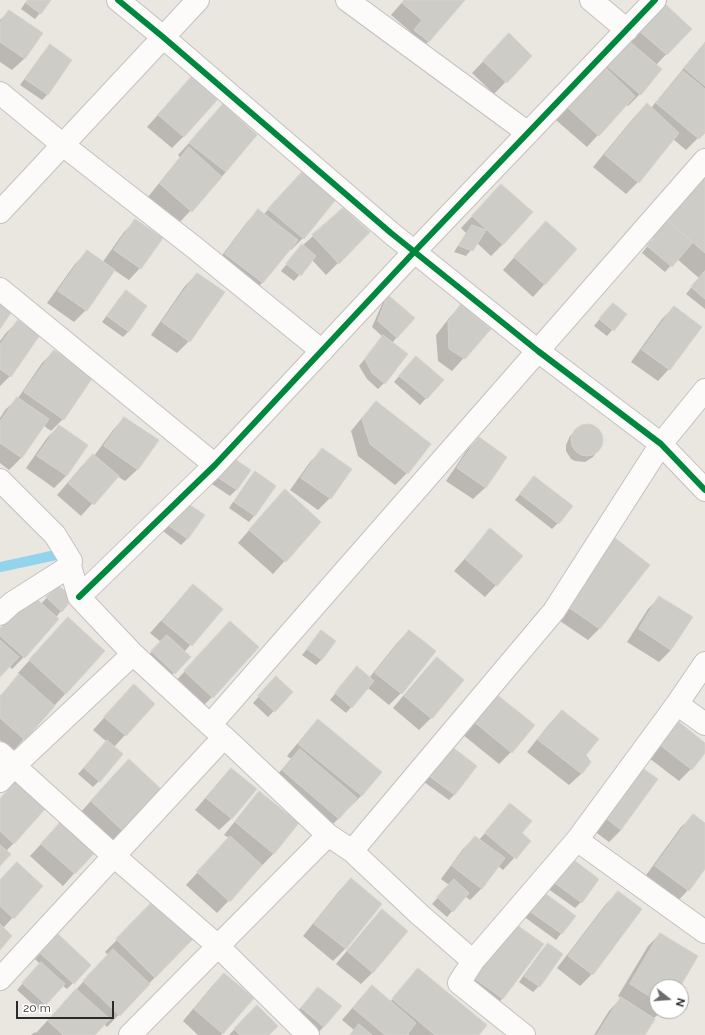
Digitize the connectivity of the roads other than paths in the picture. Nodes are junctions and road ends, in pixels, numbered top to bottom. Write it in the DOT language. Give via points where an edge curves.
graph roads {
  1 [pos="118,0"];
  2 [pos="198,0"];
  3 [pos="347,0"];
  4 [pos="591,0"];
  5 [pos="655,0"];
  6 [pos="627,30"];
  7 [pos="163,37"];
  8 [pos="0,93"];
  9 [pos="528,133"];
  10 [pos="63,145"];
  11 [pos="705,160"];
  12 [pos="0,212"];
  13 [pos="415,252"];
  14 [pos="0,289"];
  15 [pos="322,351"];
  16 [pos="538,351"];
  17 [pos="705,390"];
  18 [pos="661,444"];
  19 [pos="215,465"];
  20 [pos="0,480"];
  21 [pos="705,490"];
  22 [pos="70,566"];
  23 [pos="79,597"];
  24 [pos="0,614"];
  25 [pos="133,654"];
  26 [pos="705,663"];
  27 [pos="677,704"];
  28 [pos="705,724"];
  29 [pos="217,731"];
  30 [pos="5,767"];
  31 [pos="328,835"];
  32 [pos="577,840"];
  33 [pos="352,851"];
  34 [pos="114,856"];
  35 [pos="705,932"];
  36 [pos="218,946"];
  37 [pos="473,961"];
  38 [pos="0,979"];
  39 [pos="130,1035"];
  40 [pos="308,1035"];
  41 [pos="524,1035"];
  1 -- 7 [label="street"];
  2 -- 7 [label="street"];
  3 -- 9 [label="street"];
  4 -- 6 [label="street"];
  5 -- 6 [label="street"];
  6 -- 9 [label="street"];
  7 -- 10 [label="street"];
  7 -- 13 [label="street"];
  8 -- 10 [label="street"];
  9 -- 13 [label="street"];
  10 -- 12 [label="street"];
  10 -- 15 [label="street"];
  11 -- 16 [label="street"];
  13 -- 15 [label="street"];
  13 -- 16 [label="street"];
  14 -- 19 [label="street"];
  15 -- 19 [label="street"];
  16 -- 18 [label="street"];
  16 -- 29 [label="street"];
  17 -- 18 [label="street"];
  18 -- 21 [label="street"];
  18 -- 33 [label="street" via="554,611"];
  19 -- 23 [label="street"];
  20 -- 22 [label="street" via="55,535 71,561"];
  22 -- 23 [label="street"];
  22 -- 24 [label="street" via="12,603"];
  23 -- 25 [label="street"];
  25 -- 29 [label="street"];
  25 -- 30 [label="street"];
  26 -- 27 [label="street"];
  27 -- 28 [label="street"];
  27 -- 32 [label="street"];
  29 -- 31 [label="street"];
  29 -- 34 [label="street"];
  30 -- 34 [label="street"];
  31 -- 33 [label="street"];
  31 -- 36 [label="street"];
  32 -- 35 [label="street"];
  32 -- 37 [label="street"];
  33 -- 37 [label="street"];
  34 -- 36 [label="street"];
  34 -- 38 [label="street"];
  36 -- 39 [label="street"];
  36 -- 40 [label="street"];
  37 -- 41 [label="street" via="459,983"];
}
